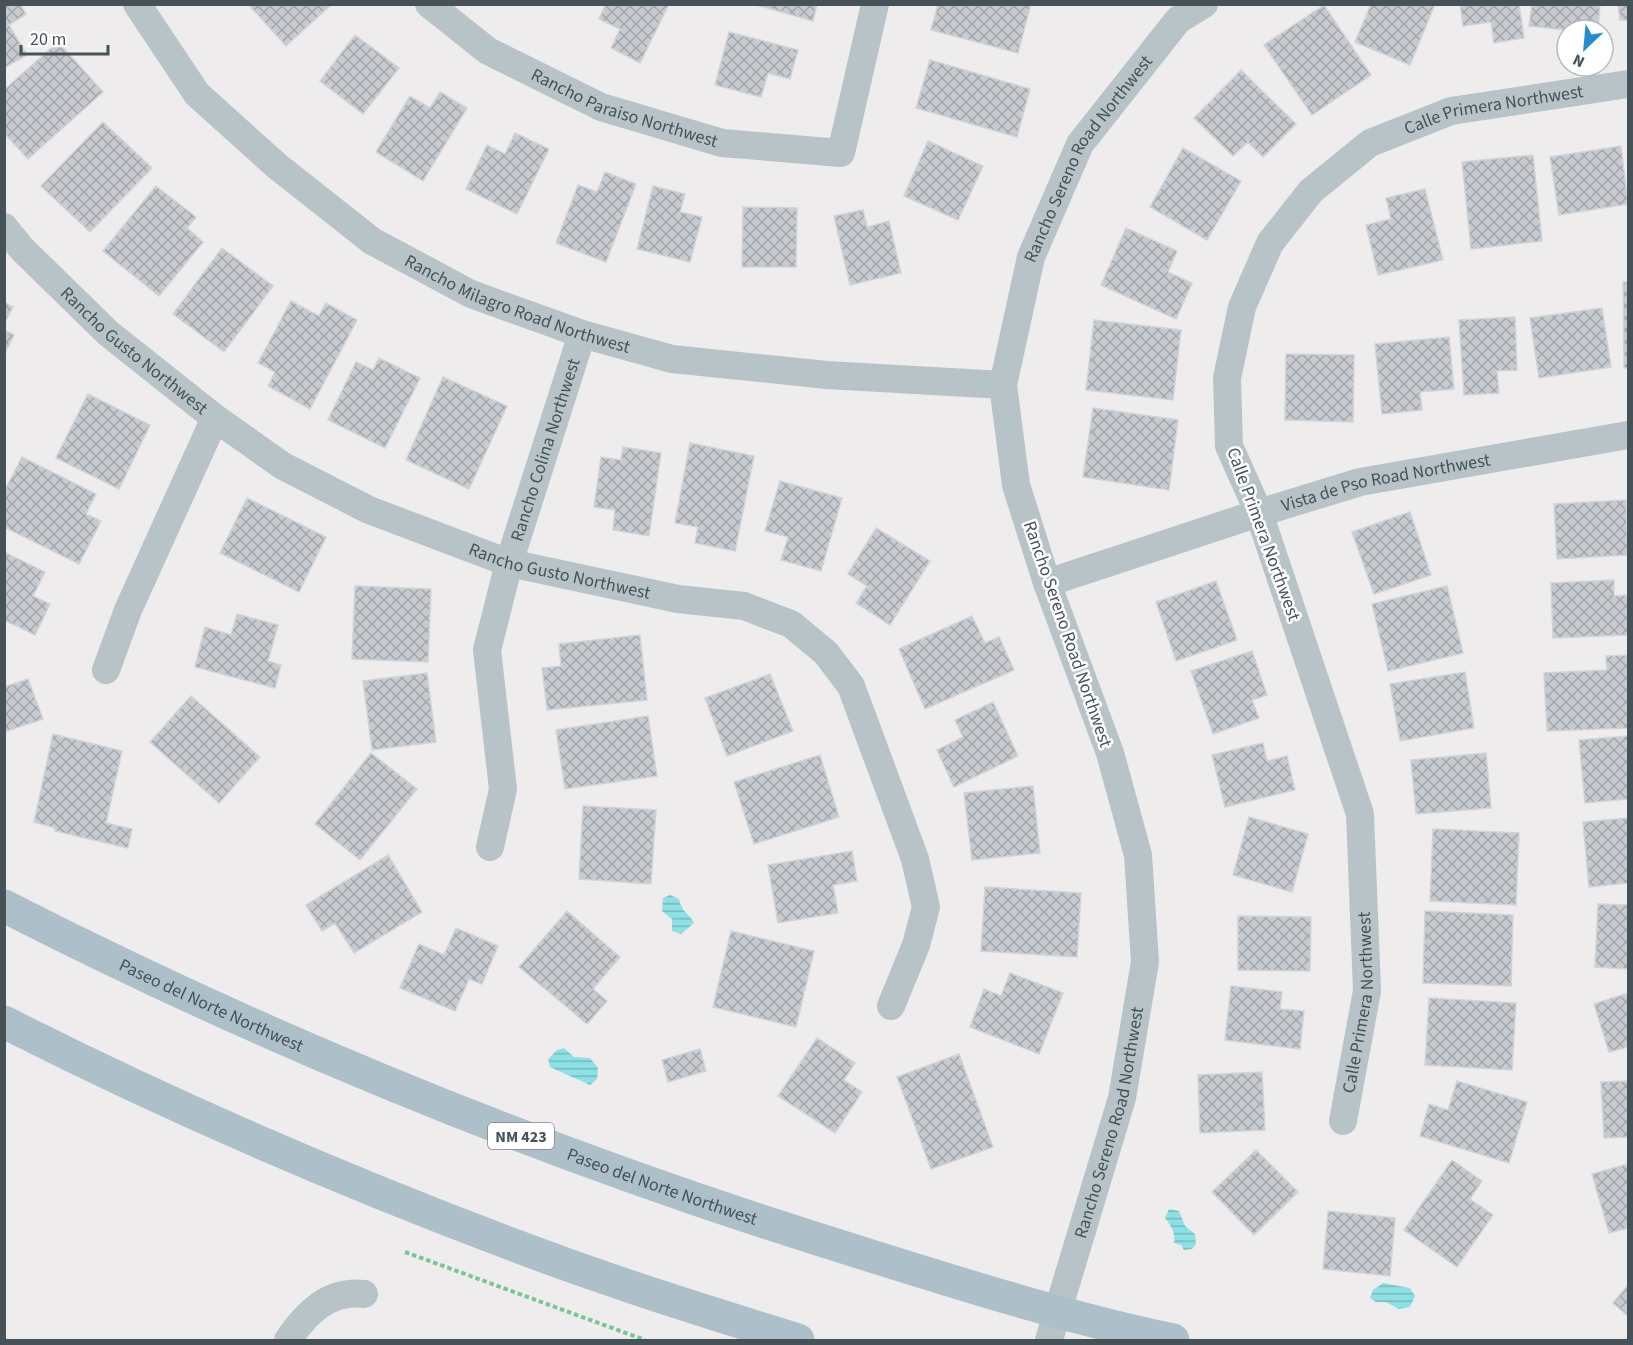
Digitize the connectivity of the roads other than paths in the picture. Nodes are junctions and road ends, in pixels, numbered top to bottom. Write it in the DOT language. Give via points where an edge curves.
graph roads {
  1 [pos="137,4"];
  2 [pos="429,4"];
  3 [pos="875,4"];
  4 [pos="1204,4"];
  5 [pos="1629,84"];
  6 [pos="4,227"];
  7 [pos="582,334"];
  8 [pos="1003,385"];
  9 [pos="215,418"];
  10 [pos="1629,435"];
  11 [pos="1259,513"];
  12 [pos="509,563"];
  13 [pos="1047,583"];
  14 [pos="106,670"];
  15 [pos="490,847"];
  16 [pos="4,906"];
  17 [pos="891,1006"];
  18 [pos="4,1022"];
  19 [pos="1343,1121"];
  20 [pos="364,1294"];
  21 [pos="1053,1327"];
  22 [pos="288,1341"];
  23 [pos="798,1341"];
  24 [pos="1173,1341"];
  1 -- 7 [label="street, Rancho Milagro Road Northwest" via="197,94 277,166 372,241 471,294"];
  2 -- 3 [label="street, Rancho Paraiso Northwest" via="488,51 601,107 722,143 841,153"];
  4 -- 8 [label="street, Rancho Sereno Road Northwest" via="1178,20 1080,144 1031,257"];
  5 -- 11 [label="street, Calle Primera Northwest" via="1451,111 1370,143 1311,191 1270,243 1242,307 1227,378 1230,446"];
  6 -- 9 [label="street, Rancho Gusto Northwest" via="108,333"];
  7 -- 8 [label="street, Rancho Milagro Road Northwest" via="672,359 827,375"];
  7 -- 12 [label="street, Rancho Colina Northwest"];
  8 -- 13 [label="street, Rancho Sereno Road Northwest" via="1016,484"];
  9 -- 12 [label="street, Rancho Gusto Northwest" via="283,465 369,510"];
  9 -- 14 [label="street" via="128,610"];
  10 -- 11 [label="street, Vista de Pso Road Northwest" via="1359,482"];
  11 -- 13 [label="street, Vista de Pso Road Northwest"];
  11 -- 19 [label="street, Calle Primera Northwest" via="1360,814 1367,991"];
  12 -- 15 [label="street, Rancho Colina Northwest" via="487,650 503,789"];
  12 -- 17 [label="street, Rancho Gusto Northwest" via="678,599 744,606 791,624 826,653 851,686 915,859 926,907 916,945"];
  13 -- 21 [label="street, Rancho Sereno Road Northwest" via="1110,753 1138,855 1145,962 1122,1098"];
  16 -- 21 [label="main road, Paseo del Norte Northwest / NM 423" via="248,1022 509,1132 712,1206 967,1287"];
  18 -- 23 [label="main road" via="204,1118 373,1190 552,1259"];
  20 -- 22 [label="street" via="348,1292 313,1309"];
  21 -- 24 [label="main road, Paseo del Norte Northwest / NM 423"];
}
